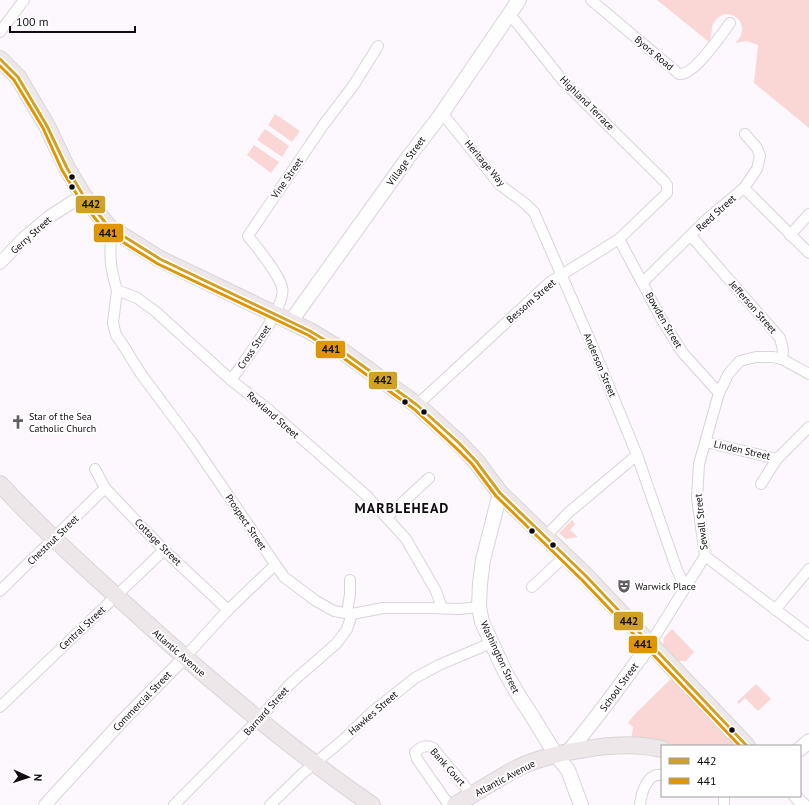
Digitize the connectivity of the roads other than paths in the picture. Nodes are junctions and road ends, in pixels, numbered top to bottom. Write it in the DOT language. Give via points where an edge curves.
graph roads {
  1 [pos="24,0"];
  2 [pos="519,0"];
  3 [pos="591,0"];
  4 [pos="507,18"];
  5 [pos="730,23"];
  6 [pos="0,32"];
  7 [pos="378,46"];
  8 [pos="0,59"];
  9 [pos="442,113"];
  10 [pos="745,134"];
  11 [pos="744,188"];
  12 [pos="667,189"];
  13 [pos="83,195"];
  14 [pos="809,214"];
  15 [pos="112,230"];
  16 [pos="790,234"];
  17 [pos="691,236"];
  18 [pos="619,239"];
  19 [pos="809,254"];
  20 [pos="0,263"];
  21 [pos="562,275"];
  22 [pos="643,282"];
  23 [pos="117,290"];
  24 [pos="276,314"];
  25 [pos="291,321"];
  26 [pos="782,359"];
  27 [pos="809,374"];
  28 [pos="231,380"];
  29 [pos="719,393"];
  30 [pos="417,405"];
  31 [pos="809,428"];
  32 [pos="706,442"];
  33 [pos="637,455"];
  34 [pos="777,459"];
  35 [pos="95,469"];
  36 [pos="429,478"];
  37 [pos="0,484"];
  38 [pos="761,484"];
  39 [pos="105,488"];
  40 [pos="500,493"];
  41 [pos="387,517"];
  42 [pos="545,537"];
  43 [pos="54,539"];
  44 [pos="164,550"];
  45 [pos="565,556"];
  46 [pos="705,556"];
  47 [pos="275,565"];
  48 [pos="809,569"];
  49 [pos="350,580"];
  50 [pos="532,587"];
  51 [pos="685,587"];
  52 [pos="0,591"];
  53 [pos="116,596"];
  54 [pos="479,607"];
  55 [pos="442,608"];
  56 [pos="228,610"];
  57 [pos="775,610"];
  58 [pos="350,614"];
  59 [pos="809,635"];
  60 [pos="491,643"];
  61 [pos="650,644"];
  62 [pos="184,658"];
  63 [pos="0,707"];
  64 [pos="259,719"];
  65 [pos="585,732"];
  66 [pos="809,741"];
  67 [pos="745,745"];
  68 [pos="602,746"];
  69 [pos="801,748"];
  70 [pos="661,750"];
  71 [pos="561,754"];
  72 [pos="315,763"];
  73 [pos="661,775"];
  74 [pos="472,795"];
  75 [pos="796,797"];
  76 [pos="45,805"];
  77 [pos="174,805"];
  78 [pos="270,805"];
  79 [pos="372,805"];
  80 [pos="449,805"];
  81 [pos="455,805"];
  82 [pos="581,805"];
  83 [pos="640,805"];
  84 [pos="804,805"];
  1 -- 6 [label="street"];
  2 -- 4 [label="main road, Village Street"];
  3 -- 5 [label="street, Byors Road" via="679,74 695,66"];
  4 -- 9 [label="main road, Village Street"];
  4 -- 12 [label="street, Highland Terrace" via="563,80 665,182"];
  7 -- 24 [label="street, Vine Street" via="248,236 282,287 283,294"];
  8 -- 13 [label="main road" via="18,77"];
  9 -- 21 [label="street, Heritage Way" via="500,185 534,212"];
  9 -- 25 [label="main road, Village Street"];
  10 -- 11 [label="street, Reed Street" via="757,148 760,156 757,169"];
  11 -- 16 [label="street"];
  11 -- 17 [label="street, Reed Street"];
  12 -- 18 [label="street, Bessom Street" via="667,193"];
  13 -- 15 [label="main road"];
  13 -- 20 [label="street, Gerry Street" via="49,217"];
  14 -- 16 [label="street"];
  15 -- 23 [label="street" via="111,262"];
  15 -- 24 [label="main road" via="160,259"];
  16 -- 19 [label="street"];
  17 -- 22 [label="street, Reed Street"];
  17 -- 26 [label="street, Jefferson Street" via="780,338 783,345"];
  18 -- 21 [label="street, Bessom Street"];
  18 -- 22 [label="street, Bowden Street"];
  21 -- 30 [label="street, Bessom Street" via="550,282"];
  21 -- 33 [label="street, Anderson Street"];
  22 -- 29 [label="street, Bowden Street" via="682,352"];
  23 -- 28 [label="street, Rowland Street" via="137,298 155,311"];
  23 -- 47 [label="street, Prospect Street" via="113,323 120,342"];
  24 -- 25 [label="main road"];
  24 -- 28 [label="street, Cross Street"];
  25 -- 30 [label="main road" via="338,348"];
  26 -- 27 [label="street"];
  26 -- 29 [label="street, Sewall Street" via="756,357 740,361 729,372"];
  28 -- 41 [label="street, Rowland Street" via="367,496"];
  29 -- 32 [label="street, Sewall Street"];
  30 -- 40 [label="main road" via="476,461"];
  31 -- 34 [label="street, Linden Street"];
  32 -- 34 [label="street, Linden Street"];
  32 -- 46 [label="street, Sewall Street" via="700,464 697,498"];
  33 -- 42 [label="street" via="568,513"];
  33 -- 51 [label="street, Anderson Street" via="676,570"];
  34 -- 38 [label="street, Linden Street"];
  35 -- 39 [label="street, Cottage Street"];
  36 -- 41 [label="street"];
  37 -- 43 [label="main road, Atlantic Avenue"];
  39 -- 43 [label="street, Chestnut Street"];
  39 -- 44 [label="street, Cottage Street"];
  40 -- 42 [label="main road"];
  40 -- 54 [label="main road, Washington Street" via="483,560"];
  41 -- 55 [label="street, Rowland Street" via="406,539 419,560"];
  42 -- 45 [label="main road"];
  43 -- 52 [label="street, Chestnut Street"];
  43 -- 53 [label="main road, Atlantic Avenue"];
  44 -- 53 [label="street, Central Street"];
  44 -- 56 [label="street, Cottage Street"];
  45 -- 50 [label="street"];
  45 -- 61 [label="main road"];
  46 -- 51 [label="street, School Street"];
  46 -- 57 [label="street, Sewall Street"];
  47 -- 56 [label="street, Commercial Street"];
  47 -- 58 [label="street, Prospect Street" via="284,577 310,597 334,611"];
  48 -- 57 [label="street"];
  49 -- 58 [label="street, Barnard Street"];
  51 -- 61 [label="street, School Street"];
  53 -- 62 [label="main road, Atlantic Avenue"];
  53 -- 63 [label="street, Central Street"];
  54 -- 55 [label="street, Prospect Street"];
  54 -- 60 [label="main road, Washington Street"];
  55 -- 58 [label="street, Prospect Street" via="383,608"];
  56 -- 62 [label="street, Commercial Street"];
  57 -- 59 [label="street, Sewall Street"];
  58 -- 64 [label="street, Barnard Street" via="347,629 337,643 291,683"];
  60 -- 71 [label="main road, Washington Street" via="519,696"];
  60 -- 72 [label="street, Hawkes Street" via="415,678"];
  61 -- 65 [label="main road, School Street"];
  61 -- 67 [label="main road"];
  62 -- 64 [label="main road, Atlantic Avenue"];
  62 -- 76 [label="street, Commercial Street"];
  64 -- 72 [label="main road, Atlantic Avenue"];
  64 -- 77 [label="street, Barnard Street"];
  65 -- 68 [label="main road"];
  65 -- 71 [label="main road, School Street"];
  66 -- 69 [label="main road"];
  68 -- 70 [label="main road, Atlantic Avenue" via="637,746"];
  68 -- 71 [label="main road, Atlantic Avenue"];
  71 -- 74 [label="main road, Atlantic Avenue" via="525,765"];
  71 -- 82 [label="main road, Washington Street"];
  72 -- 78 [label="street, Hawkes Street"];
  72 -- 79 [label="main road, Atlantic Avenue"];
  73 -- 83 [label="street" via="650,778 641,796"];
  74 -- 80 [label="street, Bank Court" via="433,748 427,745 421,747 415,752 416,759"];
  74 -- 81 [label="main road, Atlantic Avenue"];
  75 -- 84 [label="street"];
}
